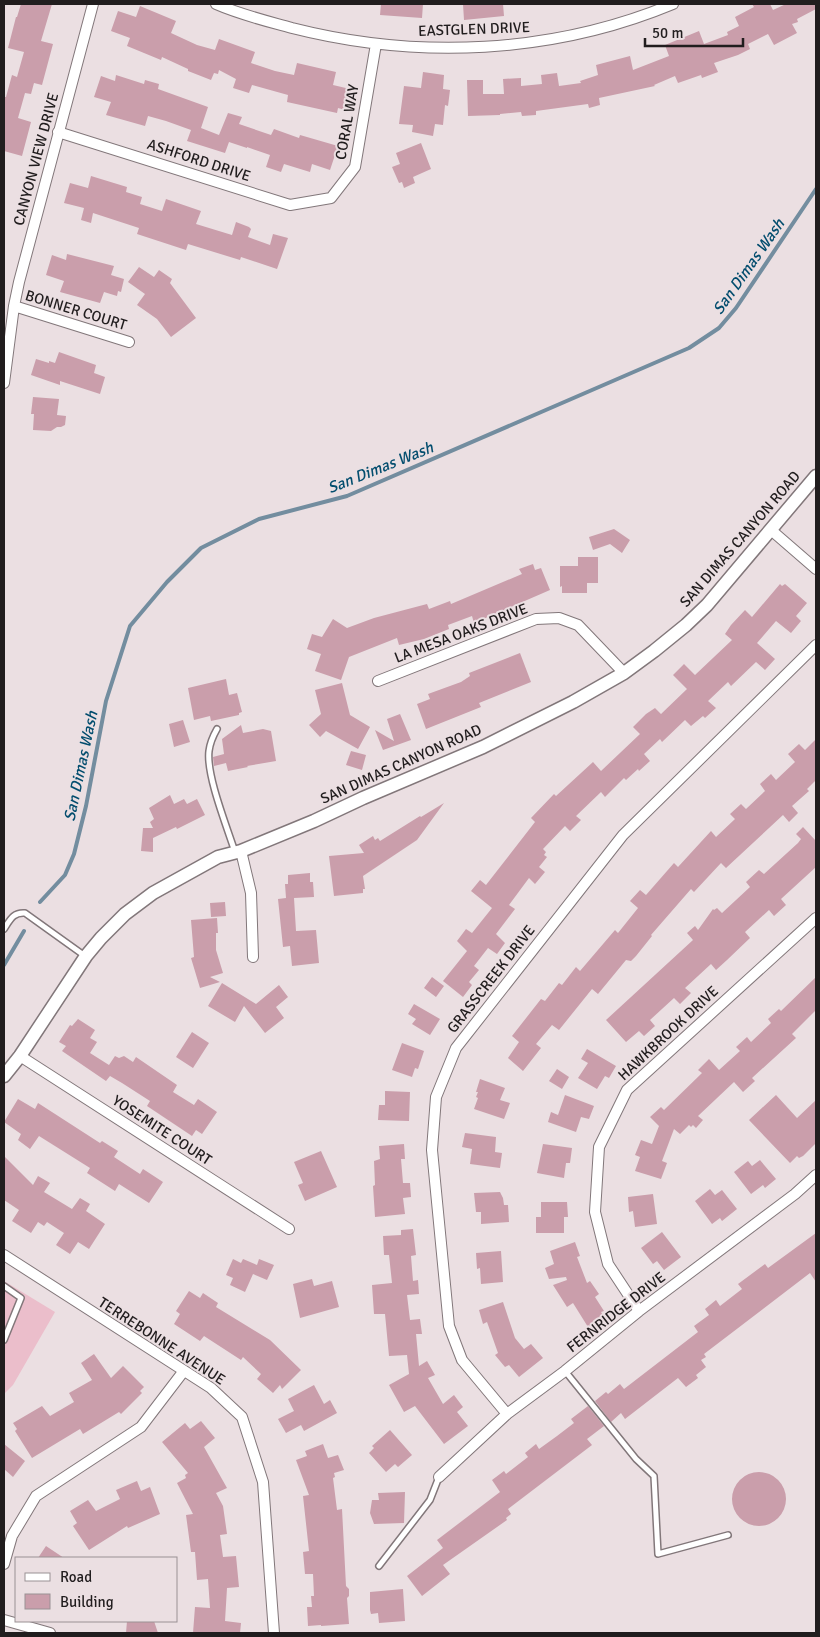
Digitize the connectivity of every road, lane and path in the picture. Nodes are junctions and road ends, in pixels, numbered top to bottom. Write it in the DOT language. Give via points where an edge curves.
graph roads {
  1 [pos="93,4"];
  2 [pos="216,4"];
  3 [pos="673,4"];
  4 [pos="376,44"];
  5 [pos="58,132"];
  6 [pos="332,198"];
  7 [pos="14,306"];
  8 [pos="129,342"];
  9 [pos="4,383"];
  10 [pos="816,476"];
  11 [pos="771,530"];
  12 [pos="816,569"];
  13 [pos="816,645"];
  14 [pos="624,673"];
  15 [pos="378,681"];
  16 [pos="217,730"];
  17 [pos="238,851"];
  18 [pos="816,918"];
  19 [pos="4,929"];
  20 [pos="86,956"];
  21 [pos="253,957"];
  22 [pos="20,1056"];
  23 [pos="4,1076"];
  24 [pos="816,1175"];
  25 [pos="289,1229"];
  26 [pos="4,1255"];
  27 [pos="4,1286"];
  28 [pos="639,1311"];
  29 [pos="4,1340"];
  30 [pos="565,1371"];
  31 [pos="183,1372"];
  32 [pos="508,1414"];
  33 [pos="439,1477"];
  34 [pos="728,1535"];
  35 [pos="4,1564"];
  36 [pos="379,1566"];
  37 [pos="4,1620"];
  38 [pos="50,1633"];
  39 [pos="274,1633"];
  1 -- 5 [label="street, CANYON VIEW DRIVE"];
  2 -- 4 [label="street, EASTGLEN DRIVE" via="317,34"];
  3 -- 4 [label="street, EASTGLEN DRIVE" via="599,29 551,40 501,46 436,48"];
  4 -- 6 [label="street, CORAL WAY" via="355,167"];
  5 -- 6 [label="street, ASHFORD DRIVE" via="290,205"];
  5 -- 7 [label="street, CANYON VIEW DRIVE"];
  7 -- 8 [label="street, BONNER COURT"];
  7 -- 9 [label="street, CANYON VIEW DRIVE"];
  10 -- 11 [label="street, SAN DIMAS CANYON ROAD"];
  11 -- 12 [label="street"];
  11 -- 14 [label="street, SAN DIMAS CANYON ROAD" via="693,618"];
  13 -- 32 [label="street, GRASSCREEK DRIVE" via="623,835 456,1048 436,1097 432,1150 449,1326 462,1360"];
  14 -- 15 [label="street, LA MESA OAKS DRIVE" via="578,625 559,618 536,619"];
  14 -- 17 [label="street, SAN DIMAS CANYON ROAD" via="483,747"];
  16 -- 17 [label="lane" via="211,739 210,772"];
  17 -- 20 [label="street, SAN DIMAS CANYON ROAD" via="218,857 153,893 125,914"];
  17 -- 21 [label="street" via="251,893"];
  18 -- 28 [label="street, HAWKBROOK DRIVE" via="627,1090 598,1147 595,1212 608,1264"];
  19 -- 20 [label="lane" via="13,915 25,913"];
  20 -- 22 [label="street, SAN DIMAS CANYON ROAD"];
  22 -- 23 [label="street, SAN DIMAS CANYON ROAD"];
  22 -- 25 [label="street, YOSEMITE COURT"];
  24 -- 28 [label="street, FERNRIDGE DRIVE"];
  26 -- 31 [label="street, TERREBONNE AVENUE"];
  27 -- 29 [label="lane" via="21,1298"];
  28 -- 30 [label="street, FERNRIDGE DRIVE"];
  30 -- 32 [label="street, FERNRIDGE DRIVE"];
  30 -- 34 [label="lane" via="636,1459 654,1476 658,1554"];
  31 -- 35 [label="street" via="140,1427 36,1496 12,1536"];
  31 -- 39 [label="street, TERREBONNE AVENUE" via="211,1388 242,1417 263,1482"];
  32 -- 33 [label="street, FERNRIDGE DRIVE"];
  33 -- 36 [label="lane" via="430,1500"];
  37 -- 38 [label="street"];
}
